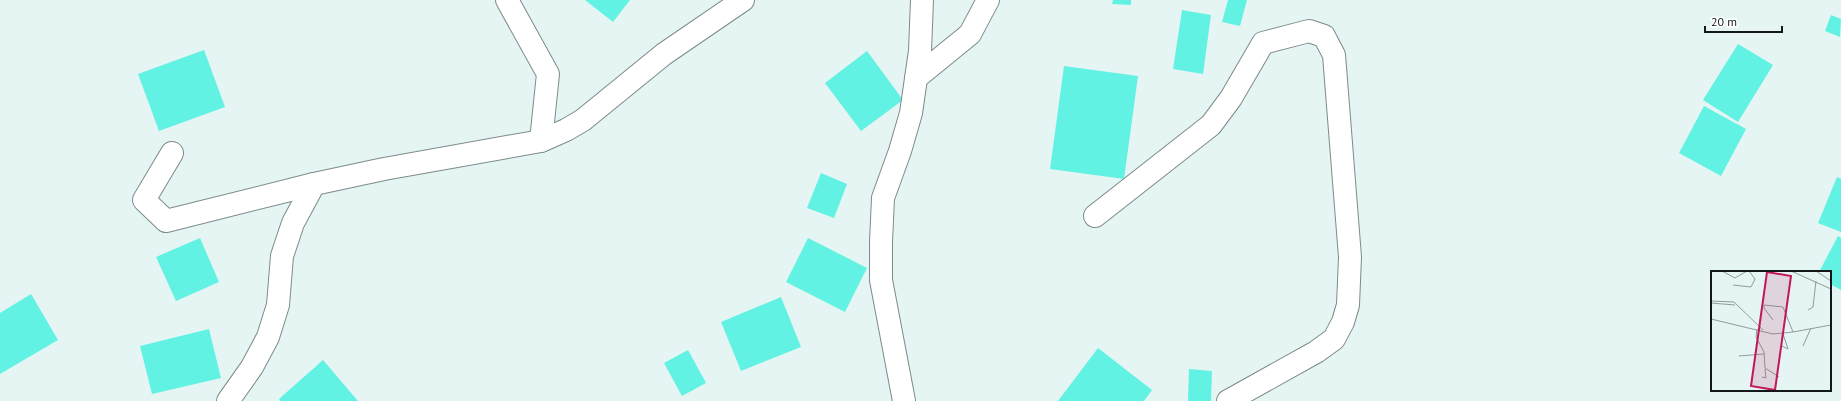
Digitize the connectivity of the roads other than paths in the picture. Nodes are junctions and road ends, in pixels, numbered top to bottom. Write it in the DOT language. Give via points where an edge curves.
graph roads {
  1 [pos="507,0"];
  2 [pos="743,0"];
  3 [pos="922,0"];
  4 [pos="988,0"];
  5 [pos="916,78"];
  6 [pos="542,141"];
  7 [pos="172,154"];
  8 [pos="314,184"];
  9 [pos="1095,216"];
  10 [pos="903,400"];
  11 [pos="228,401"];
  12 [pos="1228,401"];
  1 -- 6 [label="street" via="548,74"];
  2 -- 6 [label="street" via="664,54 583,120"];
  3 -- 5 [label="street"];
  4 -- 5 [label="street" via="970,34"];
  5 -- 10 [label="street" via="911,113 883,198 880,242 881,280"];
  6 -- 8 [label="street"];
  7 -- 8 [label="street" via="144,200 166,221"];
  8 -- 11 [label="street" via="293,223 282,256 278,305 268,337 252,367"];
  9 -- 12 [label="street" via="1211,125 1231,98 1262,43 1310,31 1324,36 1334,55 1350,257 1345,316 1334,339 1316,352"];
}
